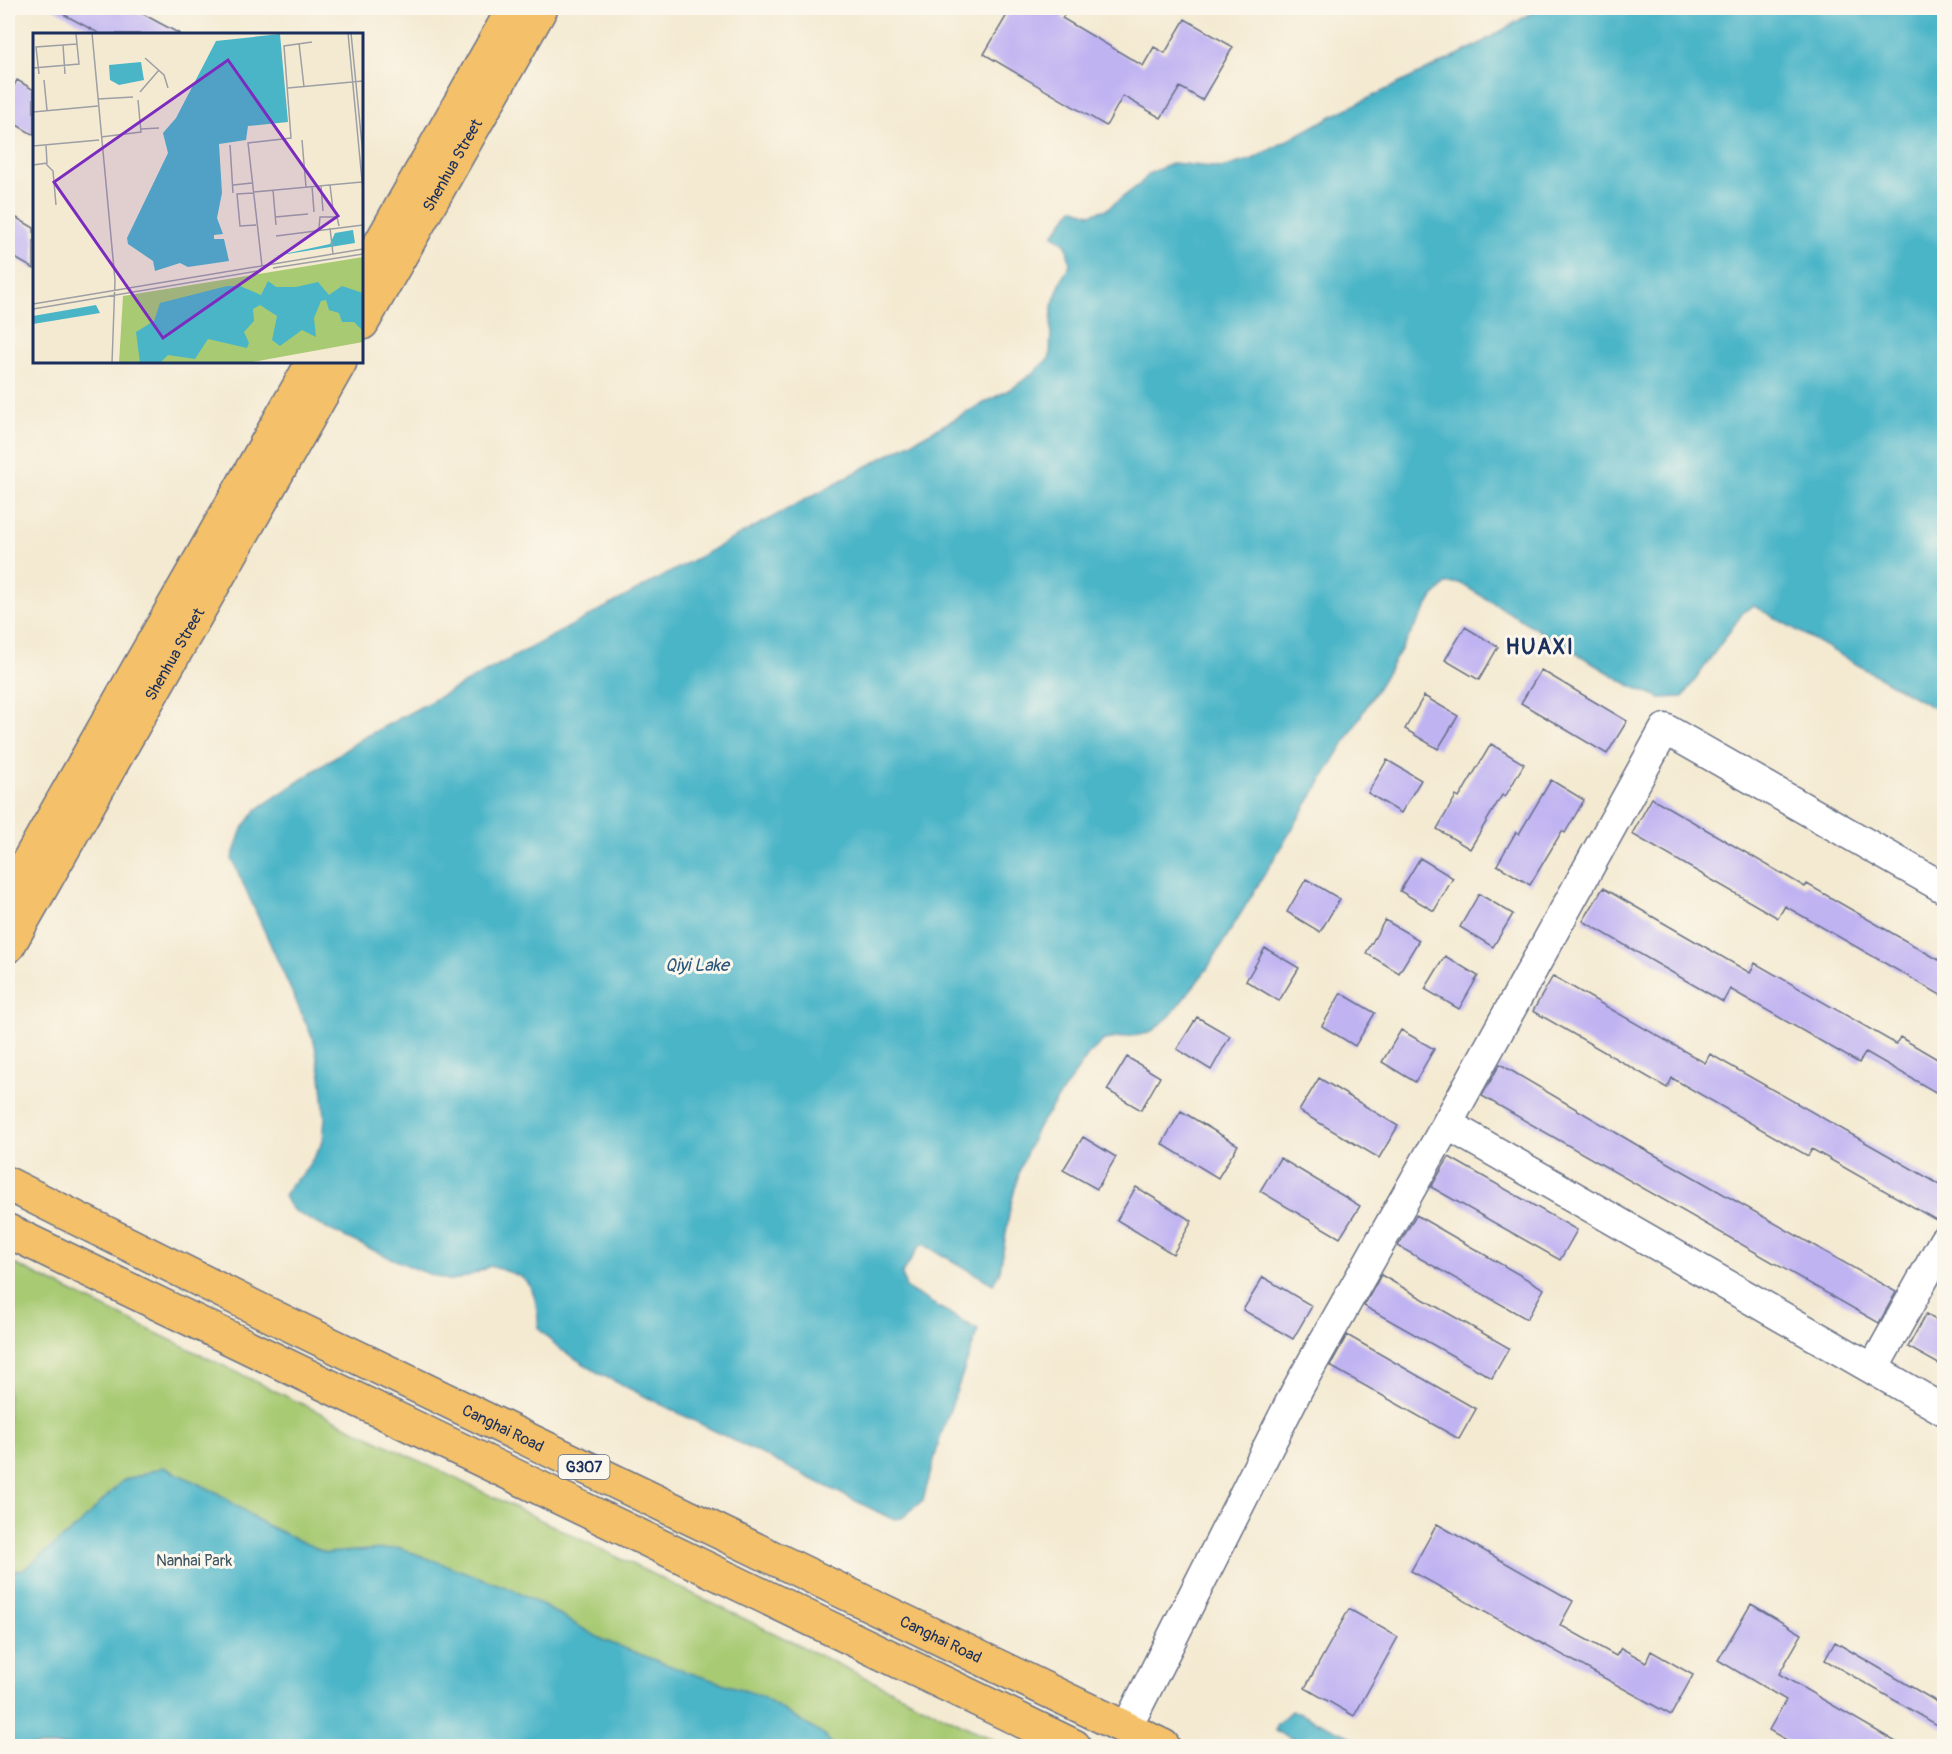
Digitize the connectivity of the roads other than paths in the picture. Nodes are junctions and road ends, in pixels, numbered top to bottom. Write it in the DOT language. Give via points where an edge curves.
graph roads {
  1 [pos="514,8"];
  2 [pos="541,8"];
  3 [pos="363,274"];
  4 [pos="363,321"];
  5 [pos="312,363"];
  6 [pos="339,363"];
  7 [pos="1944,888"];
  8 [pos="8,897"];
  9 [pos="8,946"];
  10 [pos="1447,1124"];
  11 [pos="8,1184"];
  12 [pos="8,1231"];
  13 [pos="1944,1240"];
  14 [pos="1873,1369"];
  15 [pos="1944,1410"];
  16 [pos="1126,1729"];
  17 [pos="1074,1746"];
  18 [pos="1163,1746"];
  1 -- 3 [label="main road, Shenhua Street"];
  2 -- 4 [label="main road, Shenhua Street"];
  5 -- 8 [label="main road, Shenhua Street"];
  6 -- 9 [label="main road, Shenhua Street"];
  7 -- 10 [label="street" via="1665,729"];
  10 -- 14 [label="street"];
  10 -- 16 [label="street" via="1298,1388"];
  11 -- 16 [label="main road, Canghai Road / G307" via="276,1318"];
  12 -- 17 [label="main road, G307"];
  13 -- 14 [label="street"];
  14 -- 15 [label="street"];
  16 -- 18 [label="main road, Canghai Road / G307"];
}
